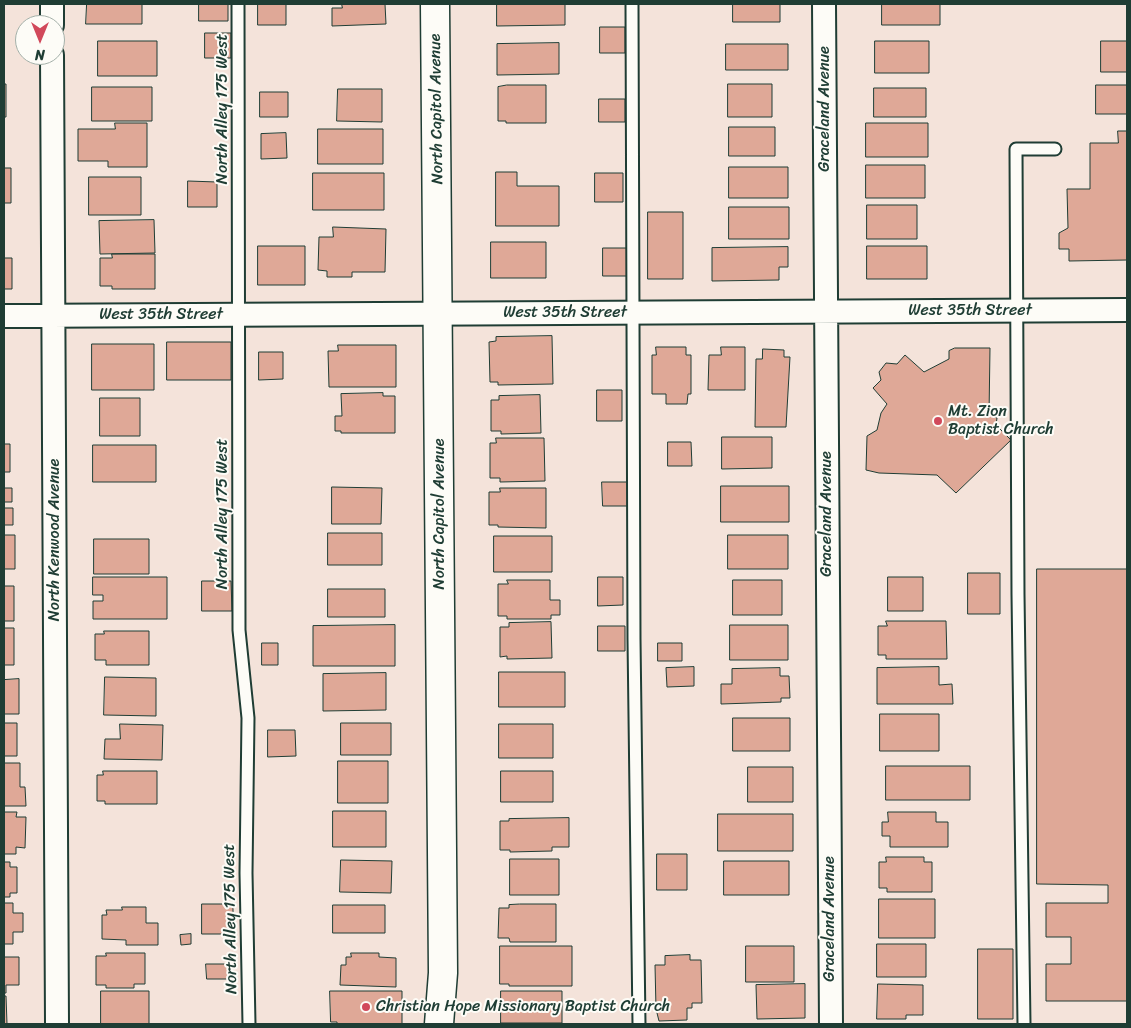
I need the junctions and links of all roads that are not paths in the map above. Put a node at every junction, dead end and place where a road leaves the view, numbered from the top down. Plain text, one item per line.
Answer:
1 (238, 4) edge
2 (435, 4) edge
3 (632, 4) edge
4 (824, 4) edge
5 (52, 65) edge
6 (1055, 149) dead end
7 (1127, 310) edge
8 (1016, 311) junction
9 (826, 312) junction
10 (634, 313) junction
11 (439, 314) junction
12 (239, 315) junction
13 (4, 316) edge
14 (55, 316) junction
15 (57, 1024) edge
16 (249, 1024) edge
17 (439, 1024) edge
18 (639, 1024) edge
19 (830, 1024) edge
20 (1024, 1024) edge

1 - 12 lane, North Alley 175 West
2 - 11 main road, North Capitol Avenue
3 - 10 lane
4 - 9 street, Graceland Avenue
5 - 14 street, North Kenwood Avenue
6 - 8 lane
7 - 8 street, West 35th Street
8 - 9 street, West 35th Street
8 - 20 lane
9 - 10 street, West 35th Street
9 - 19 street, Graceland Avenue
10 - 11 street, West 35th Street
10 - 18 lane
11 - 12 street, West 35th Street
11 - 17 main road, North Capitol Avenue
12 - 14 street, West 35th Street
12 - 16 lane, North Alley 175 West
13 - 14 street, West 35th Street
14 - 15 street, North Kenwood Avenue

